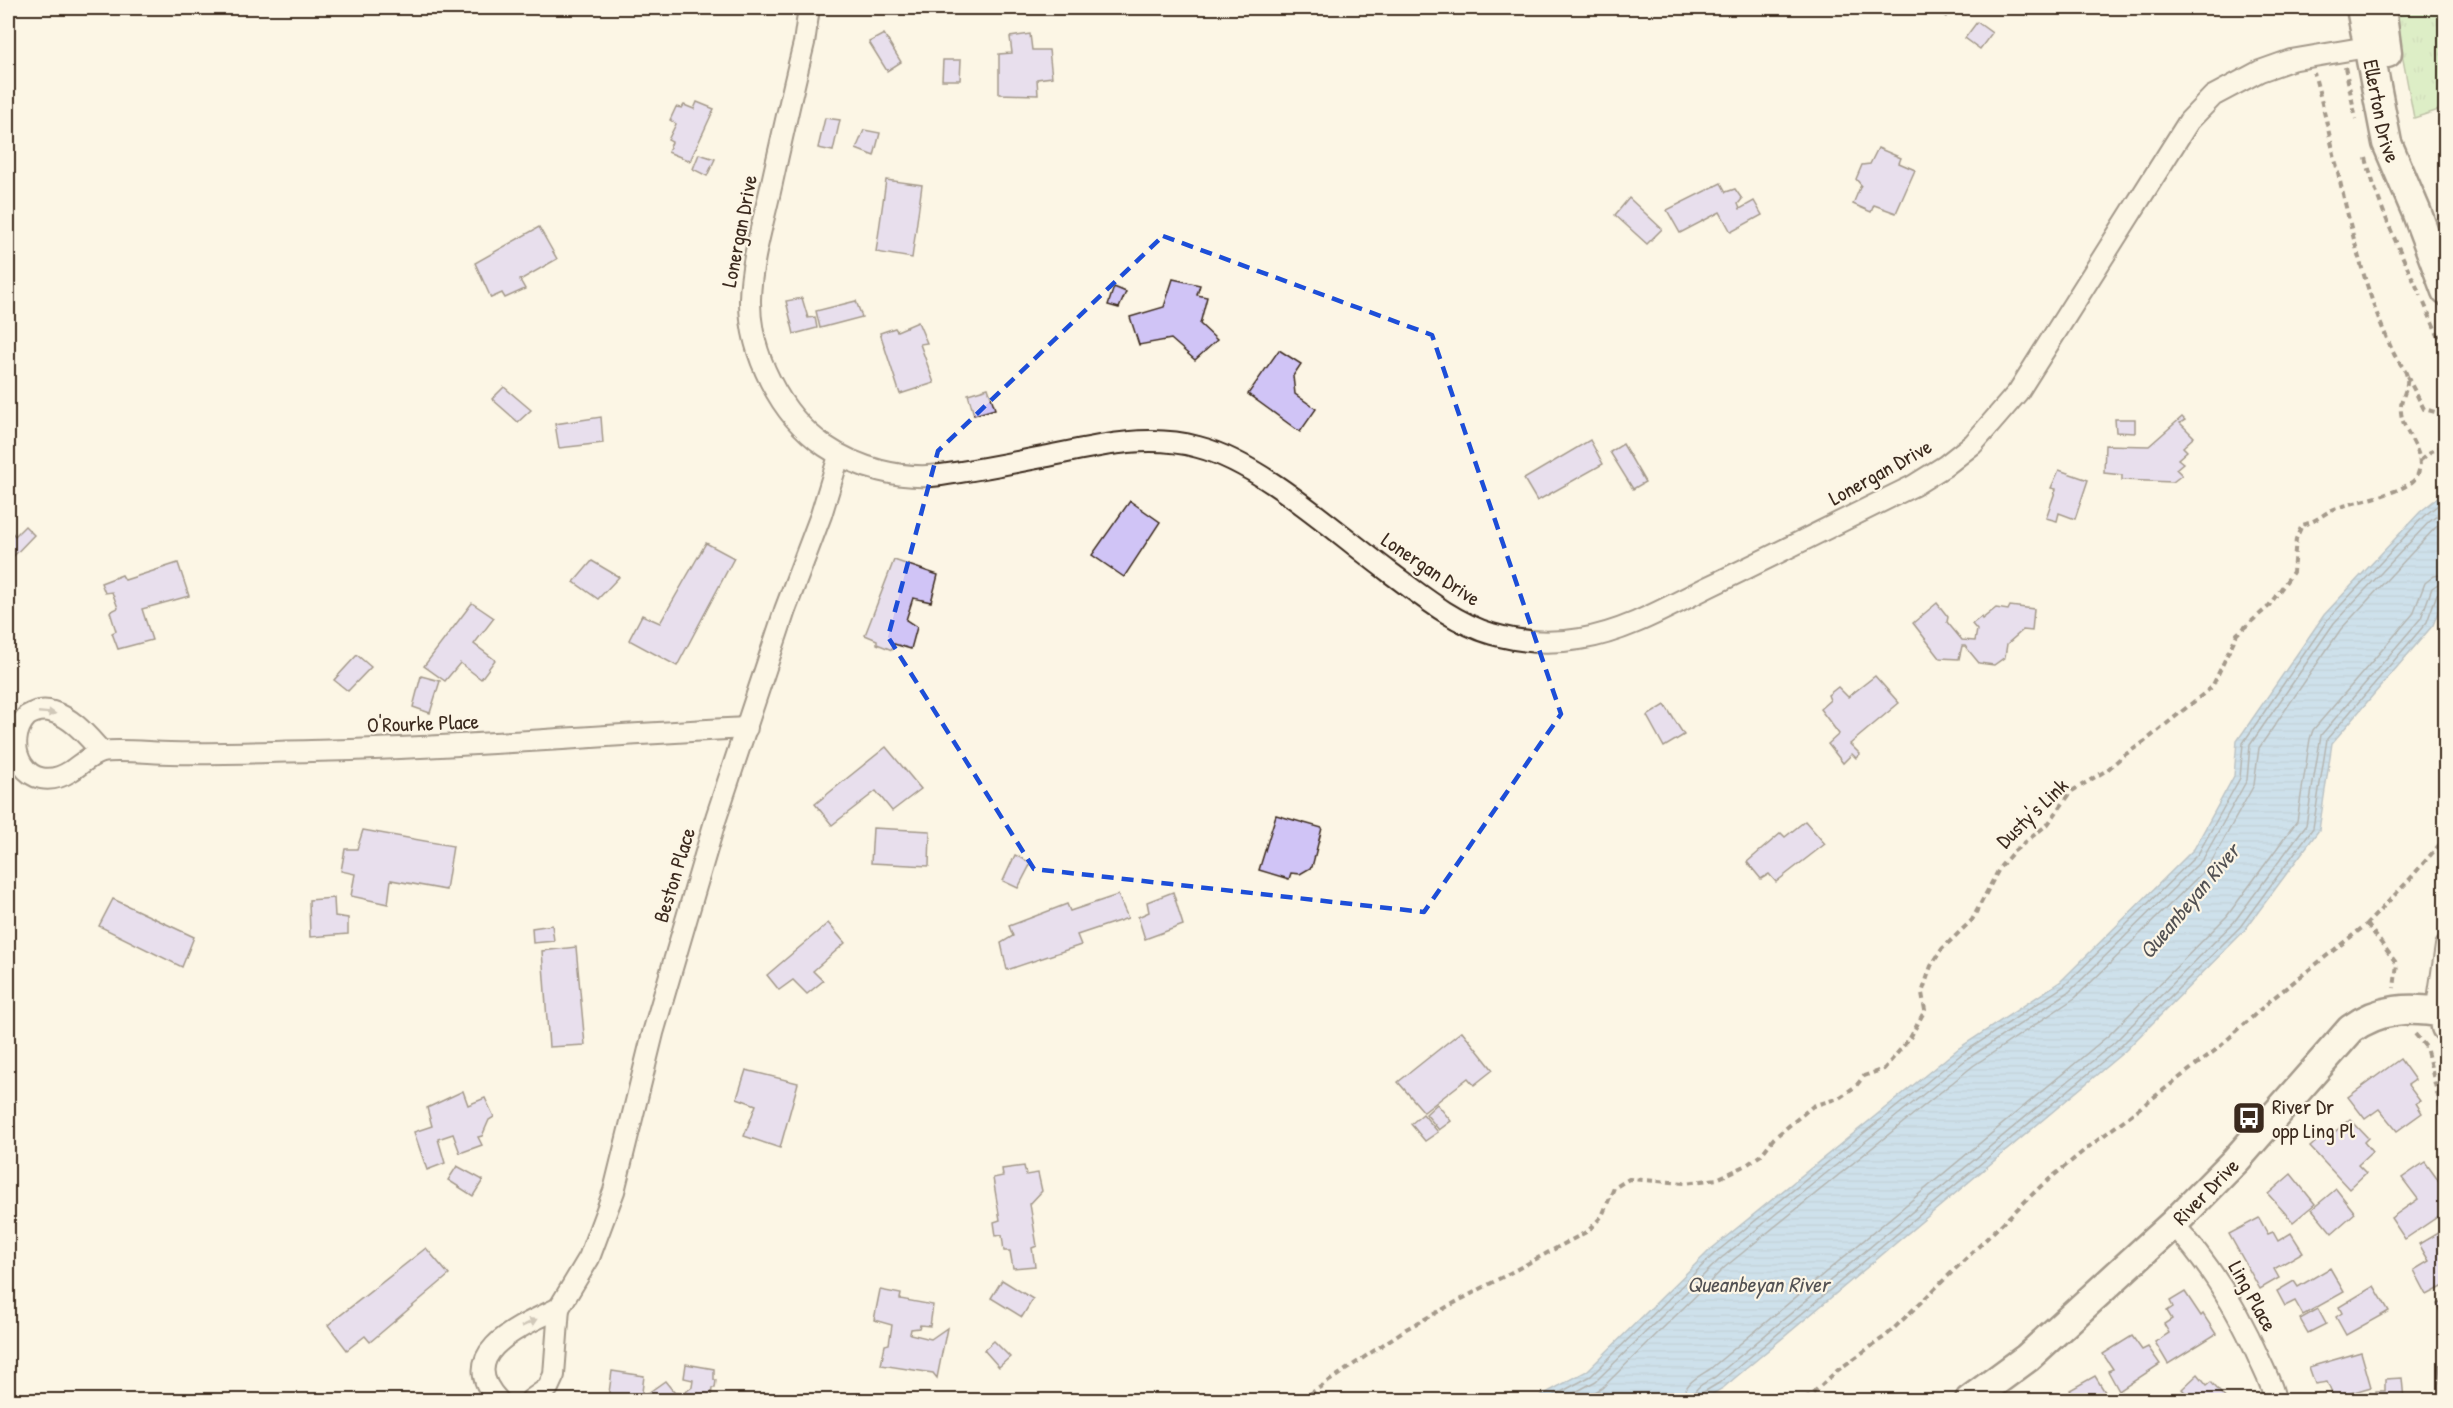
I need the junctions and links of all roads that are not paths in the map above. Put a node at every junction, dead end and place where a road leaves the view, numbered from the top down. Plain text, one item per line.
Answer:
1 (809, 8) edge
2 (2361, 8) edge
3 (2381, 8) edge
4 (2376, 45) junction
5 (2436, 299) edge
6 (839, 456) junction
7 (747, 728) junction
8 (102, 752) dead end
9 (2445, 946) edge
10 (2445, 1017) edge
11 (2173, 1224) junction
12 (559, 1308) junction
13 (498, 1401) edge
14 (531, 1401) edge
15 (1970, 1401) edge
16 (2275, 1401) edge

1 - 6 street, Lonergan Drive
2 - 4 street, Ellerton Drive
3 - 4 street, Ellerton Drive
4 - 5 street, Ellerton Drive
4 - 6 street, Lonergan Drive
6 - 7 street, Beston Place
7 - 8 street, O'Rourke Place
7 - 12 street, Beston Place
9 - 10 street
10 - 11 street, River Drive
11 - 15 street, River Drive
11 - 16 street, Ling Place
13 -> 12 street
12 - 14 street, Beston Place

